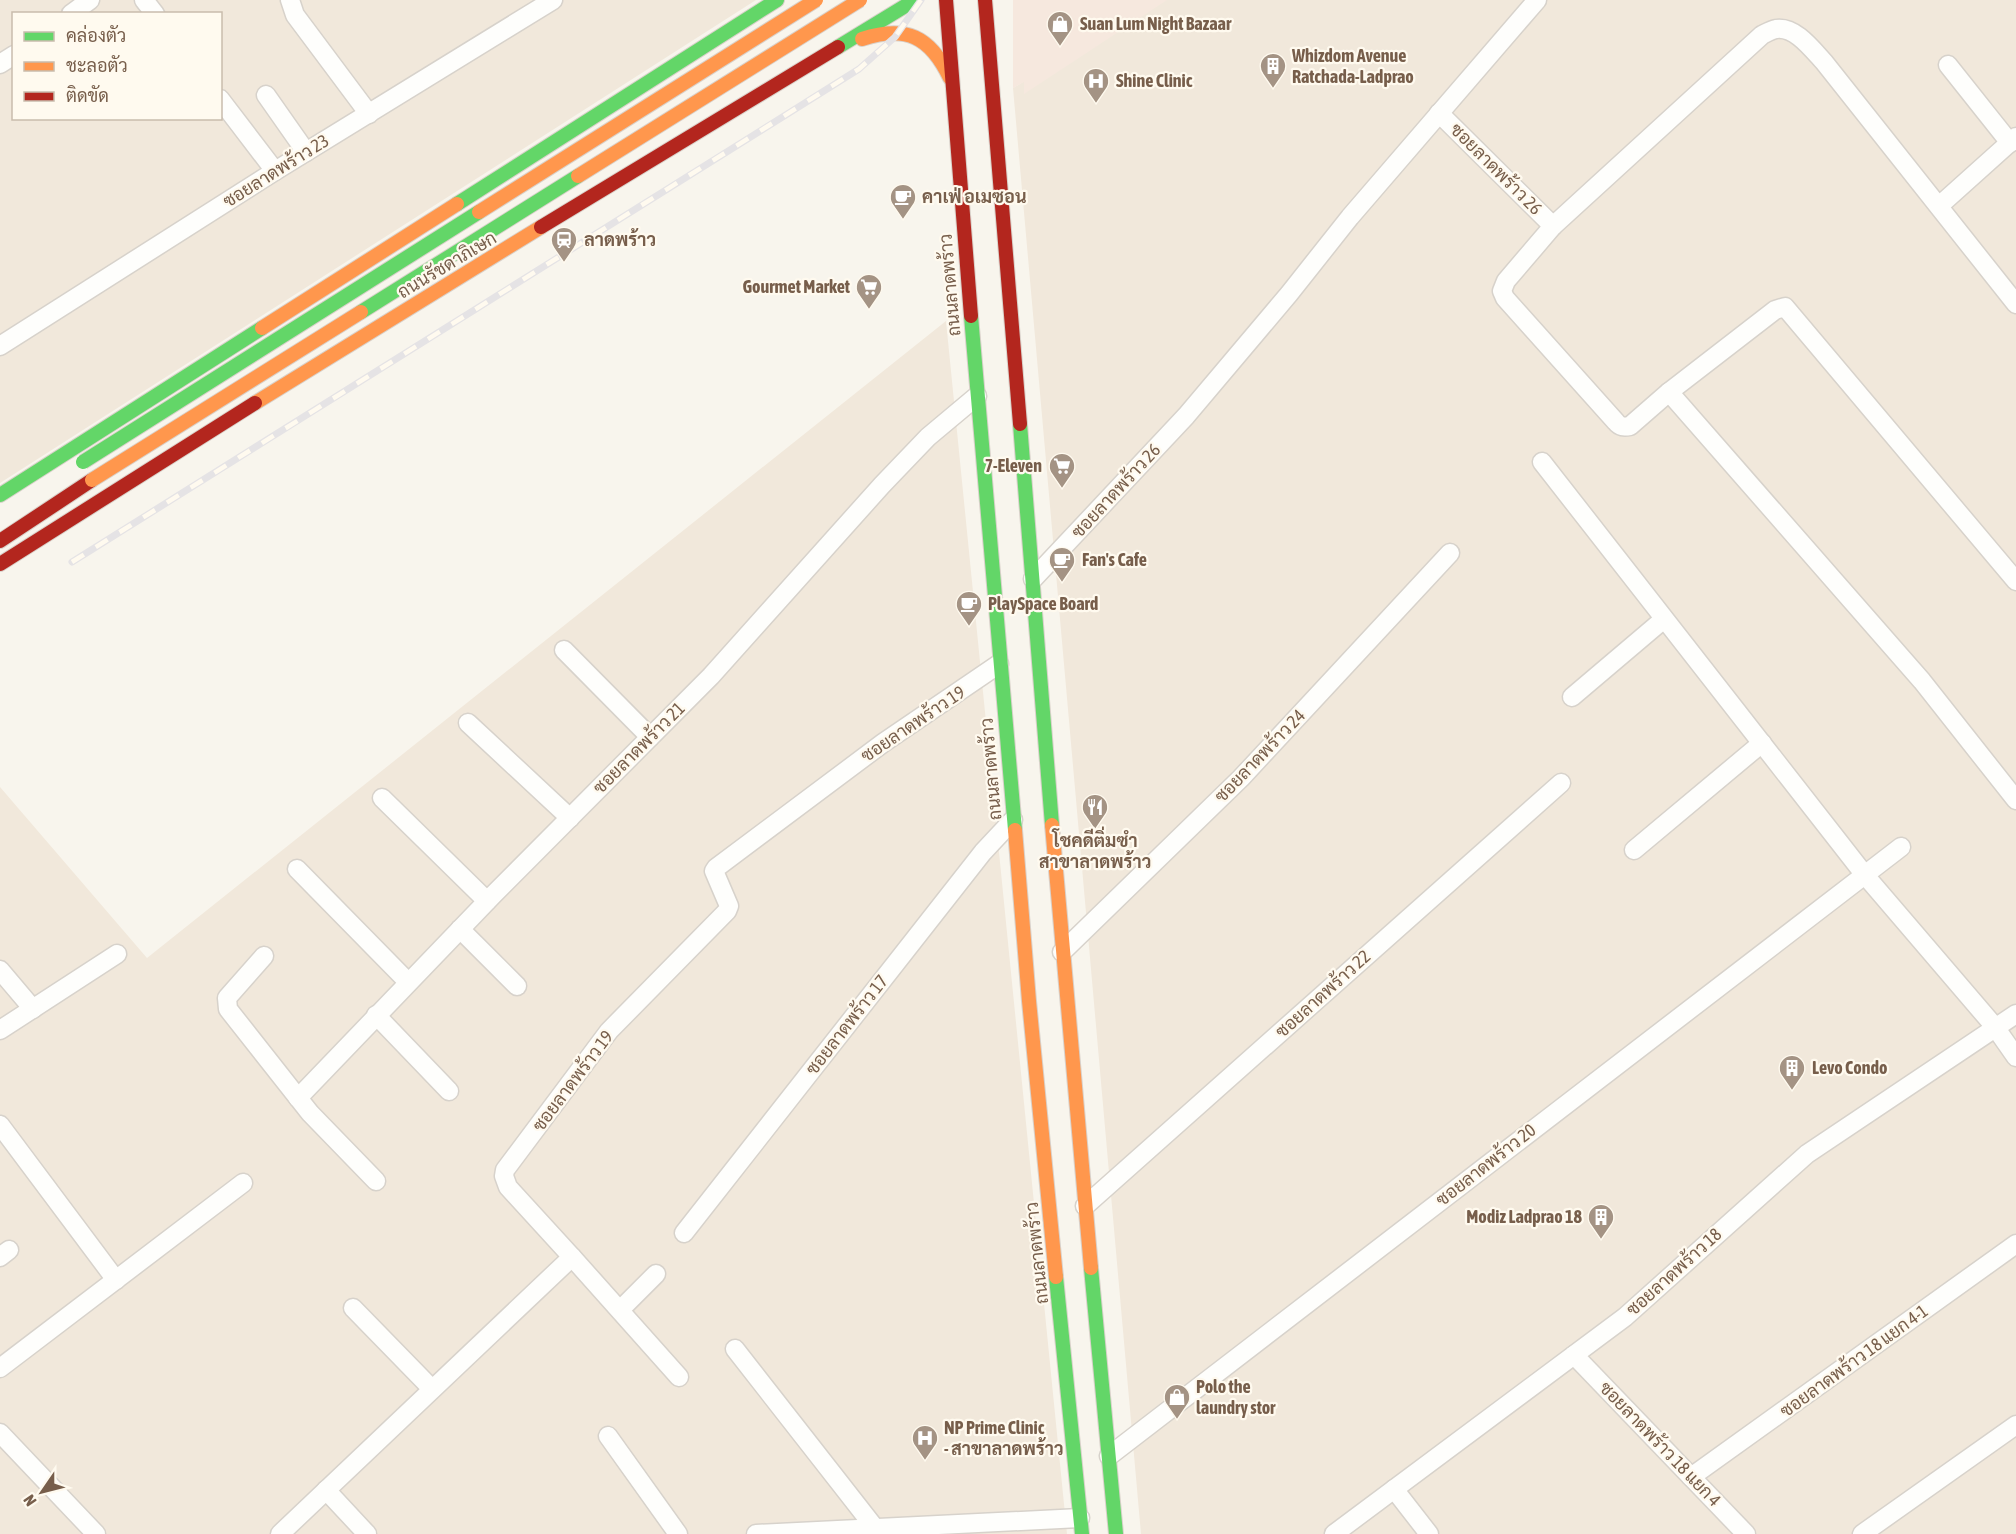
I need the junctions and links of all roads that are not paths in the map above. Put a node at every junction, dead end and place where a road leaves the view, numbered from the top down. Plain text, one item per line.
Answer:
1 (90, 0) edge
2 (144, 0) edge
3 (290, 0) edge
4 (554, 0) edge
5 (777, 0) edge
6 (816, 0) edge
7 (860, 0) edge
8 (915, 0) edge
9 (946, 0) edge
10 (985, 0) edge
11 (1537, 0) edge
12 (74, 12) edge
13 (153, 12) edge
14 (841, 46) junction
15 (1948, 65) dead end
16 (951, 80) junction
17 (266, 95) dead end
18 (222, 102) edge
19 (1439, 113) junction
20 (369, 114) junction
21 (583, 122) junction
22 (2013, 140) edge
23 (306, 152) junction
24 (275, 171) junction
25 (610, 184) junction
26 (1940, 206) junction
27 (442, 213) junction
28 (1553, 226) junction
29 (484, 263) junction
30 (2016, 304) edge
31 (0, 346) edge
32 (1669, 392) junction
33 (977, 396) junction
34 (1542, 462) dead end
35 (78, 465) dead end
36 (0, 495) edge
37 (0, 541) edge
38 (1450, 553) dead end
39 (0, 564) edge
40 (1034, 579) junction
41 (2016, 581) edge
42 (1664, 619) junction
43 (564, 650) dead end
44 (999, 664) junction
45 (1572, 697) dead end
46 (468, 723) dead end
47 (650, 737) junction
48 (1762, 743) junction
49 (1561, 783) dead end
50 (382, 798) dead end
51 (2016, 800) edge
52 (570, 818) junction
53 (1013, 820) junction
54 (1901, 847) dead end
55 (1634, 850) dead end
56 (297, 869) dead end
57 (1864, 874) junction
58 (487, 902) junction
59 (460, 929) junction
60 (1062, 952) junction
61 (117, 954) dead end
62 (264, 956) dead end
63 (0, 970) edge
64 (408, 982) junction
65 (517, 986) dead end
66 (33, 1009) junction
67 (2016, 1014) edge
68 (376, 1015) junction
69 (1995, 1027) junction
70 (0, 1030) edge
71 (2016, 1057) edge
72 (449, 1091) dead end
73 (298, 1098) junction
74 (0, 1125) edge
75 (376, 1180) dead end
76 (243, 1183) dead end
77 (1085, 1206) junction
78 (684, 1233) dead end
79 (2016, 1245) edge
80 (572, 1257) junction
81 (656, 1274) dead end
82 (117, 1280) junction
83 (353, 1308) dead end
84 (620, 1310) junction
85 (735, 1349) dead end
86 (1574, 1355) junction
87 (0, 1368) edge
88 (679, 1377) dead end
89 (432, 1389) junction
90 (2016, 1425) edge
91 (0, 1433) edge
92 (608, 1436) dead end
93 (1091, 1457) junction
94 (1691, 1477) junction
95 (1394, 1489) junction
96 (326, 1490) junction
97 (1094, 1520) edge
98 (872, 1531) edge
99 (96, 1534) edge
100 (280, 1534) edge
101 (367, 1534) edge
102 (678, 1534) edge
103 (756, 1534) edge
104 (1116, 1534) edge
105 (1334, 1534) edge
106 (1429, 1534) edge
107 (1746, 1534) edge
108 (1862, 1534) edge

1 - 12 street
2 - 13 street
3 - 20 street
4 - 20 street, ซอยลาดพร้าว 23
5 - 21 main road
6 - 35 main road, ถนนรัชดาภิเษก, bridge
7 - 37 main road, ถนนรัชดาภิเษก, bridge
8 - 14 main road, ถนนรัชดาภิเษก
9 - 16 main road, ถนนลาดพร้าว
10 - 40 main road, ถนนลาดพร้าว
11 - 19 street
14 - 16 main road
14 - 25 main road, ถนนรัชดาภิเษก
15 - 22 street
16 - 33 main road, ถนนลาดพร้าว
17 - 23 street
18 - 24 street
19 - 28 street, ซอยลาดพร้าว 26
19 - 40 street, ซอยลาดพร้าว 26
20 - 23 street, ซอยลาดพร้าว 23
21 - 25 main road
21 - 27 main road
22 - 26 street
23 - 24 street, ซอยลาดพร้าว 23
24 - 31 street, ซอยลาดพร้าว 23
25 - 29 main road, ถนนรัชดาภิเษก
26 - 28 street, ซอยลาดพร้าว 26
26 - 30 street, ซอยลาดพร้าว 26
27 - 29 main road
27 - 36 main road
28 - 32 street
29 - 39 main road, ถนนรัชดาภิเษก
32 - 41 street
32 - 51 street
33 - 44 main road, ถนนลาดพร้าว
33 - 47 street, ซอยลาดพร้าว 21
34 - 42 street
38 - 60 street, ซอยลาดพร้าว 24
40 - 60 main road, ถนนลาดพร้าว
42 - 45 street
42 - 48 street
43 - 47 street
44 - 53 main road, ถนนลาดพร้าว
44 - 80 street, ซอยลาดพร้าว 19
46 - 52 street
47 - 52 street, ซอยลาดพร้าว 21
48 - 55 street
48 - 57 street
49 - 77 street, ซอยลาดพร้าว 22
50 - 58 street
52 - 58 street, ซอยลาดพร้าว 21
53 - 78 street, ซอยลาดพร้าว 17
53 - 93 main road, ถนนลาดพร้าว
54 - 57 street, ซอยลาดพร้าว 20
56 - 64 street
57 - 69 street
57 - 93 street, ซอยลาดพร้าว 20
58 - 59 street, ซอยลาดพร้าว 21
59 - 64 street, ซอยลาดพร้าว 21
59 - 65 street
60 - 77 main road, ถนนลาดพร้าว
61 - 66 street
62 - 73 street
63 - 66 street
64 - 68 street, ซอยลาดพร้าว 21
66 - 70 street
67 - 69 street, ซอยลาดพร้าว 18
68 - 72 street
68 - 73 street, ซอยลาดพร้าว 21
69 - 71 street
69 - 86 street, ซอยลาดพร้าว 18
73 - 75 street
74 - 82 street
76 - 82 street
77 - 93 main road, ถนนลาดพร้าว
79 - 94 street, ซอยลาดพร้าว 18 แยก 4-1
80 - 84 street
80 - 89 street
81 - 84 street
82 - 87 street
83 - 89 street
84 - 88 street
85 - 98 street
86 - 94 street, ซอยลาดพร้าว 18 แยก 4
86 - 95 street, ซอยลาดพร้าว 18
89 - 96 street
90 - 108 street
91 - 99 street
92 - 102 street
93 - 97 main road, ถนนลาดพร้าว
93 - 97 main road, ถนนลาดพร้าว
94 - 107 street, ซอยลาดพร้าว 18 แยก 4
95 - 105 street, ซอยลาดพร้าว 18
95 - 106 street
96 - 100 street
96 - 101 street
97 - 98 street
97 - 104 main road, ถนนลาดพร้าว
98 - 103 street

